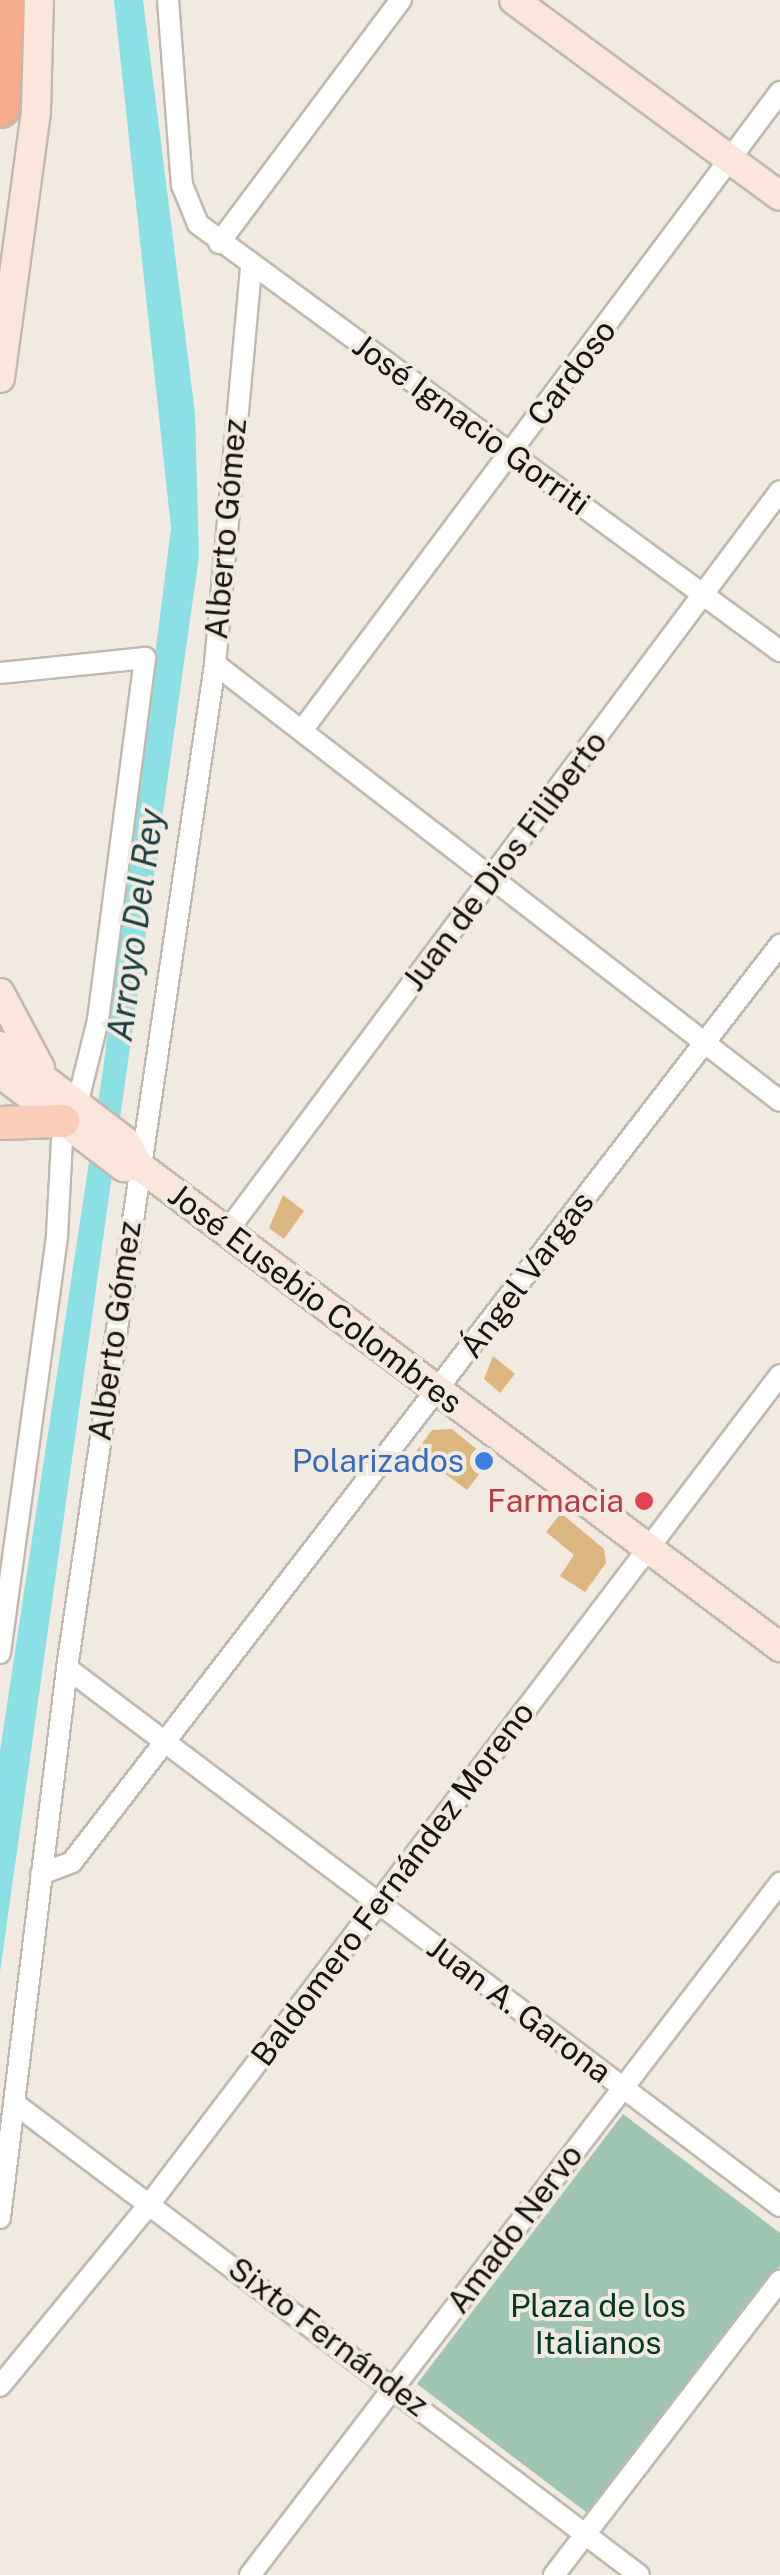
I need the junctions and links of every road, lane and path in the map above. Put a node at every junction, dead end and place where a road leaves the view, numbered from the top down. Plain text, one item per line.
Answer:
1 (6, 0) edge
2 (39, 0) edge
3 (168, 0) edge
4 (401, 0) edge
5 (514, 0) edge
6 (780, 92) edge
7 (0, 108) edge
8 (730, 160) junction
9 (780, 196) edge
10 (219, 243) junction
11 (251, 266) junction
12 (0, 378) edge
13 (512, 454) junction
14 (780, 491) edge
15 (706, 593) junction
16 (780, 650) edge
17 (214, 664) junction
18 (0, 673) edge
19 (303, 728) junction
20 (494, 875) junction
21 (780, 945) edge
22 (0, 993) edge
23 (703, 1043) junction
24 (0, 1046) edge
25 (0, 1073) edge
26 (48, 1082) junction
27 (780, 1101) edge
28 (78, 1119) junction
29 (0, 1122) edge
30 (129, 1158) junction
31 (228, 1230) junction
32 (780, 1375) edge
33 (438, 1394) junction
34 (648, 1547) junction
35 (780, 1647) edge
36 (0, 1653) edge
37 (67, 1668) junction
38 (164, 1744) junction
39 (41, 1874) junction
40 (780, 1884) edge
41 (379, 1906) junction
42 (622, 2088) junction
43 (14, 2103) junction
44 (151, 2202) junction
45 (780, 2206) edge
46 (0, 2218) edge
47 (780, 2282) edge
48 (0, 2386) edge
49 (394, 2386) junction
50 (586, 2533) junction
51 (250, 2575) edge
52 (554, 2575) edge
53 (640, 2575) edge

1 - 7 highway
2 - 12 street
3 - 10 street, José Ignacio Gorriti
4 - 10 street
5 - 8 street
6 - 8 street, Cardoso
8 - 9 street
8 - 13 street, Cardoso
10 - 11 street, José Ignacio Gorriti
11 - 13 street, José Ignacio Gorriti
11 - 17 street, Alberto Gómez
13 - 15 street, José Ignacio Gorriti
13 - 19 street, Cardoso
14 - 15 street, Juan de Dios Filiberto
15 - 16 street, José Ignacio Gorriti
15 - 20 street, Juan de Dios Filiberto
17 - 19 street
17 - 30 street, Alberto Gómez
18 - 28 street
19 - 20 street
20 - 23 street
20 - 31 street, Juan de Dios Filiberto
21 - 23 street, Ángel Vargas
22 - 26 street
23 - 27 street
23 - 33 street, Ángel Vargas
24 - 26 street, José Eusebio Colombres
25 - 28 street, José Eusebio Colombres
26 - 28 street, José Eusebio Colombres
28 - 29 main road
28 - 30 street, José Eusebio Colombres
28 - 36 street
30 - 31 street, José Eusebio Colombres
30 - 37 street, Alberto Gómez
31 - 33 street, José Eusebio Colombres
32 - 34 street, Baldomero Fernández Moreno
33 - 34 street, José Eusebio Colombres
33 - 38 street, Ángel Vargas
34 - 35 street, José Eusebio Colombres
34 - 41 street, Baldomero Fernández Moreno
37 - 38 street, Juan A. Garona
37 - 39 street, Alberto Gómez
38 - 39 street, Ángel Vargas
38 - 41 street, Juan A. Garona
39 - 43 street, Alberto Gómez
40 - 42 street, Amado Nervo
41 - 42 street, Juan A. Garona
41 - 44 street, Baldomero Fernández Moreno
42 - 45 street, Juan A. Garona
42 - 49 street, Amado Nervo
43 - 44 street, Sixto Fernández
43 - 46 street, Alberto Gómez
44 - 48 street, Baldomero Fernández Moreno
44 - 49 street, Sixto Fernández
47 - 50 street
49 - 50 street, Sixto Fernández
49 - 51 street, Amado Nervo
50 - 52 street
50 - 53 street, Sixto Fernández

